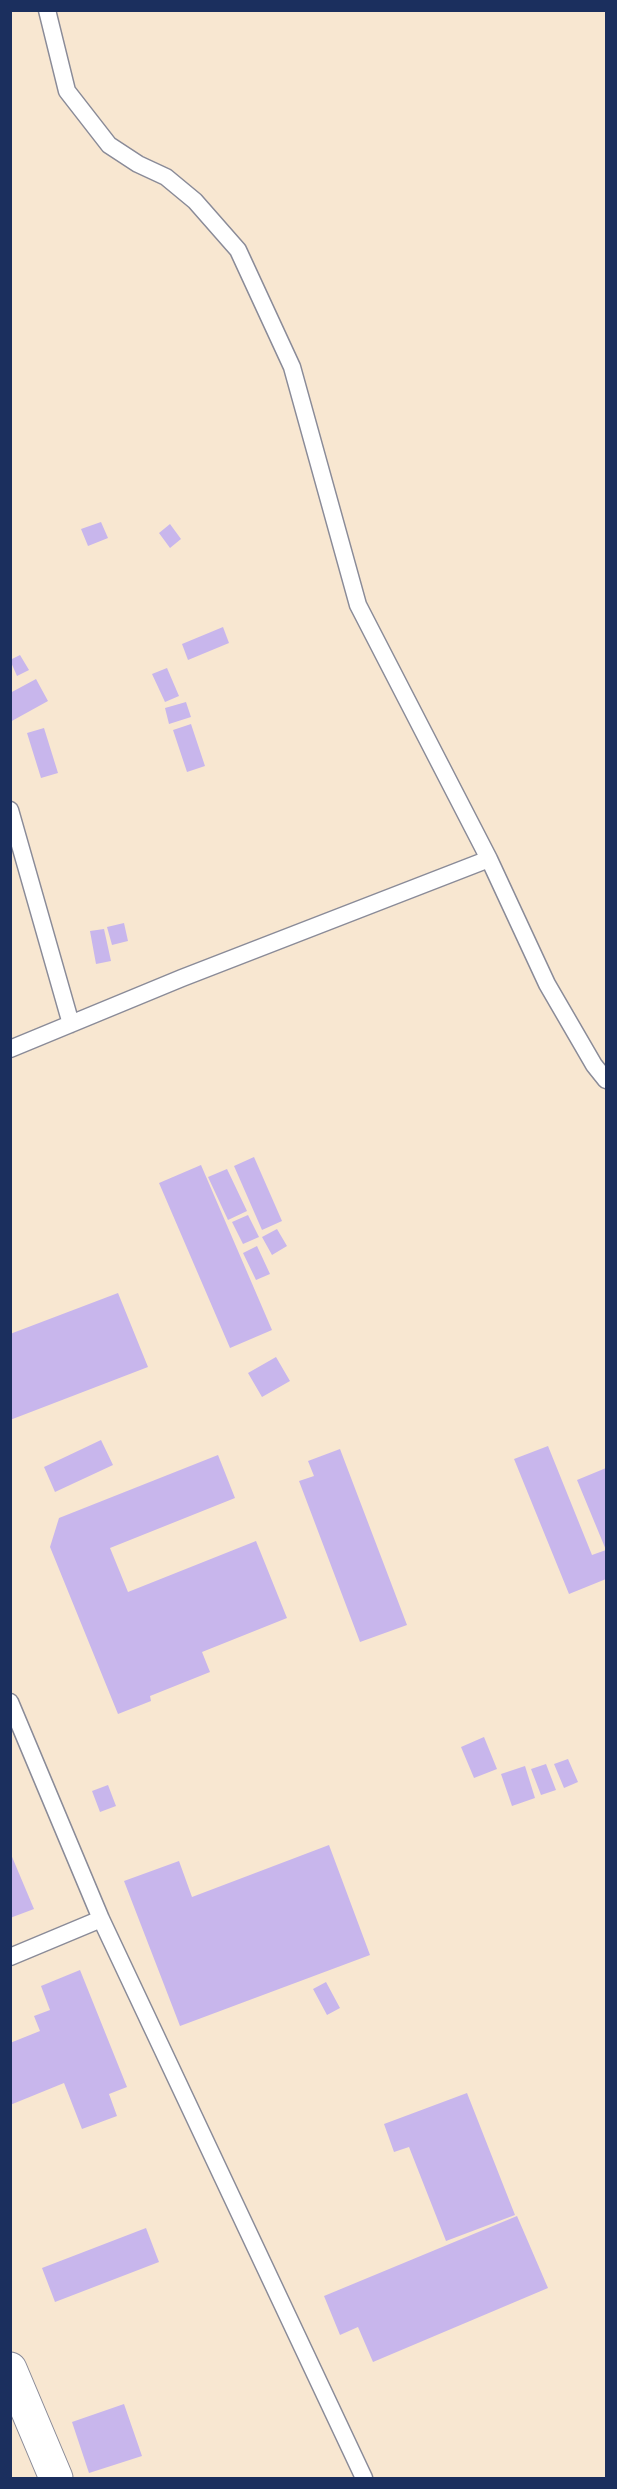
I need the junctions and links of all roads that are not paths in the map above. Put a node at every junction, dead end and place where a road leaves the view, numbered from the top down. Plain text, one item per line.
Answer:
1 (47, 10) edge
2 (10, 810) edge
3 (489, 859) junction
4 (71, 1024) junction
5 (10, 1049) edge
6 (606, 1080) edge
7 (10, 1702) edge
8 (101, 1919) junction
9 (10, 1957) edge
10 (10, 2369) edge
11 (57, 2478) edge
12 (364, 2478) edge

1 - 3 lane
2 - 4 lane
3 - 4 lane
3 - 6 lane
4 - 5 lane
7 - 8 lane
8 - 9 lane
8 - 12 lane
10 - 11 street

